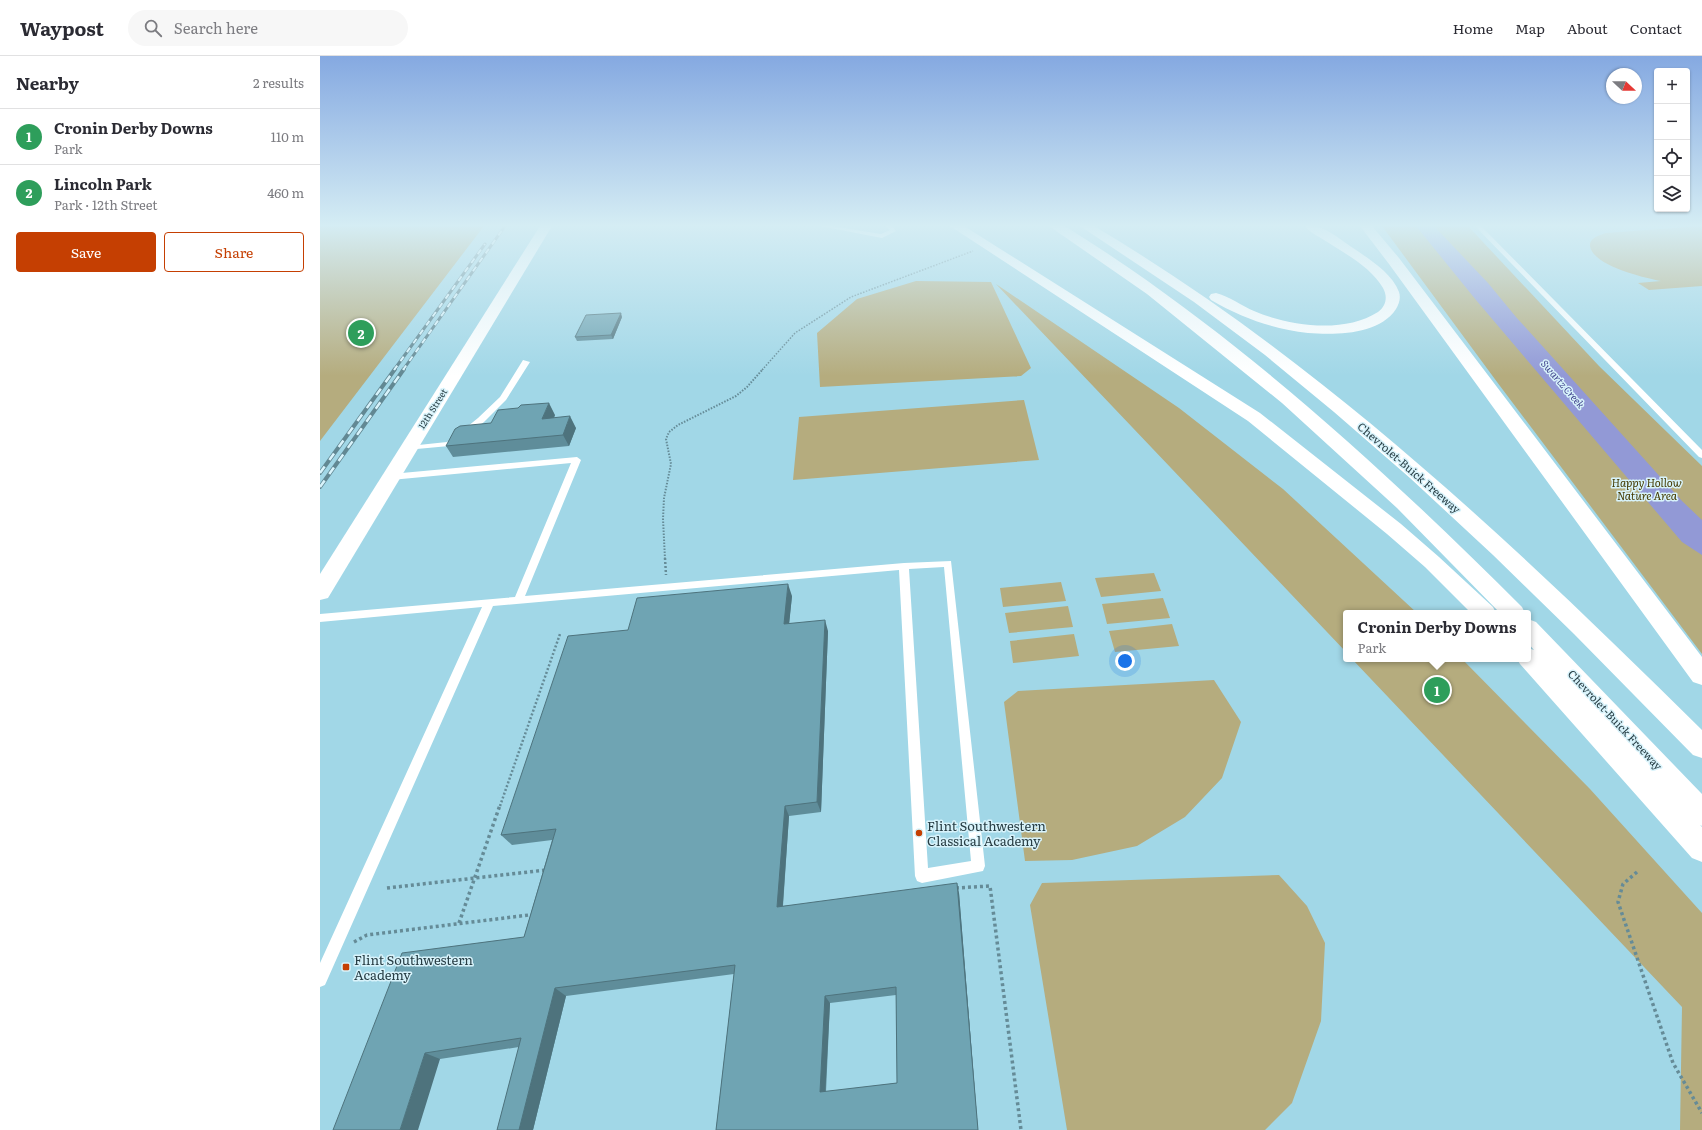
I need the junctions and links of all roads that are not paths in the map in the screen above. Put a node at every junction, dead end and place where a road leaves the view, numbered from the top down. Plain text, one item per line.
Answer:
1 (515, 276) edge
2 (1034, 276) edge
3 (1131, 276) edge
4 (1166, 276) edge
5 (1184, 276) edge
6 (1379, 276) edge
7 (1405, 276) edge
8 (1527, 276) edge
9 (526, 362) dead end
10 (409, 448) junction
11 (1702, 455) edge
12 (391, 477) junction
13 (904, 566) junction
14 (320, 592) edge
15 (518, 601) junction
16 (490, 604) junction
17 (1482, 610) edge
18 (1511, 610) edge
19 (320, 618) edge
20 (1531, 631) edge
21 (1531, 660) edge
22 (1702, 675) edge
23 (1702, 747) edge
24 (1702, 813) edge
25 (1702, 848) edge
26 (320, 980) edge

1 - 10 main road, 12th Street
2 - 17 main road
3 - 18 main road
4 - 23 main road, Chevrolet-Buick Freeway
5 - 6 main road
7 - 22 main road
8 - 11 lane
9 - 10 lane
10 - 12 main road, 12th Street
12 - 14 main road, 12th Street
12 - 15 lane
13 - 13 lane
13 - 15 lane
15 - 16 lane
16 - 19 lane
16 - 26 lane
20 - 24 main road, Chevrolet-Buick Freeway
21 - 25 main road

